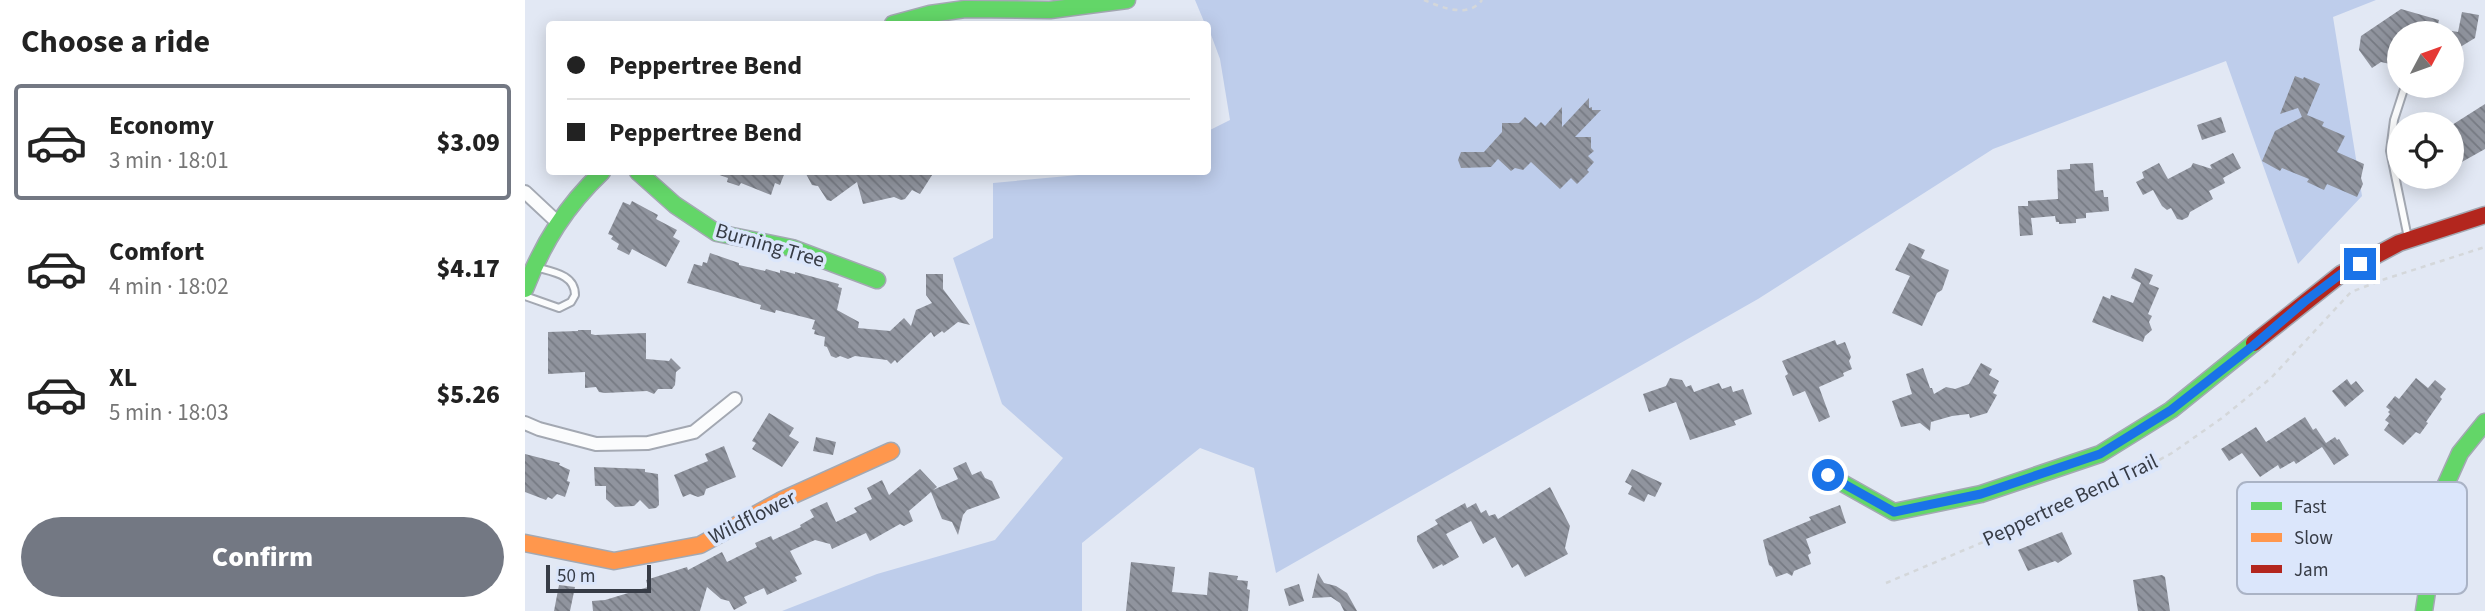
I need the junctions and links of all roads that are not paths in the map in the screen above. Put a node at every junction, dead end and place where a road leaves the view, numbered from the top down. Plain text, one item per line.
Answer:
1 (1127, 0) edge
2 (952, 18) edge
3 (921, 20) edge
4 (2401, 98) edge
5 (599, 175) edge
6 (641, 175) edge
7 (525, 192) edge
8 (2485, 215) edge
9 (556, 221) junction
10 (2408, 240) junction
11 (533, 267) junction
12 (877, 280) dead end
13 (525, 289) edge
14 (525, 296) edge
15 (735, 398) dead end
16 (2485, 422) edge
17 (525, 423) edge
18 (891, 451) dead end
19 (1828, 475) dead end
20 (2447, 482) edge
21 (525, 543) edge

1 - 2 street
2 - 3 street
4 - 10 lane
5 - 9 street
6 - 12 street, Burning Tree
7 - 9 street
8 - 10 street
9 - 11 street
10 - 19 street
11 - 13 street
11 - 14 lane
15 - 17 street
16 - 20 street
18 - 21 street, Wildflower

